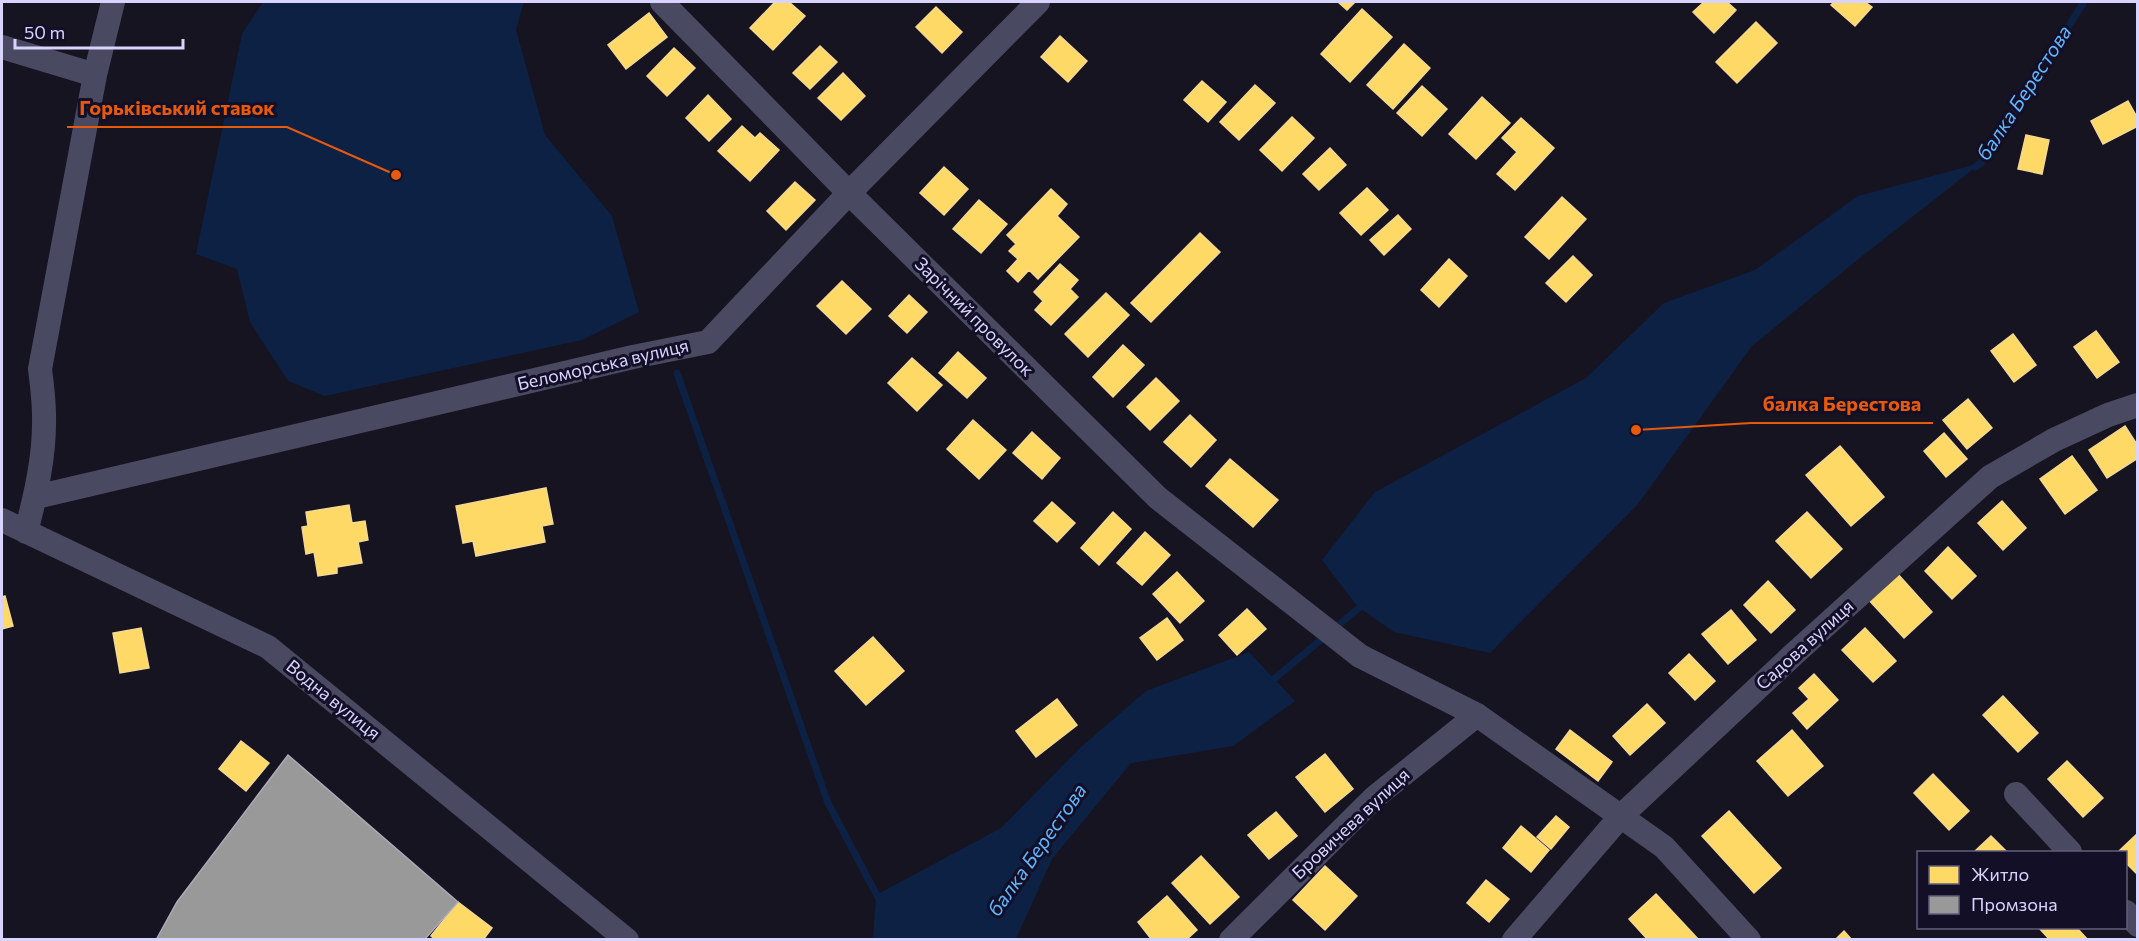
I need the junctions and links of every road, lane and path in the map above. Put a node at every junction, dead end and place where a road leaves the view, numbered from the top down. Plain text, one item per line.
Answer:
1 (113, 2) edge
2 (662, 2) edge
3 (1038, 2) edge
4 (2, 47) edge
5 (95, 75) junction
6 (849, 193) junction
7 (2138, 405) edge
8 (36, 497) junction
9 (2, 520) edge
10 (26, 532) junction
11 (1477, 715) junction
12 (2016, 794) dead end
13 (1621, 816) junction
14 (2069, 851) edge
15 (2127, 913) edge
16 (2138, 925) edge
17 (627, 939) edge
18 (1231, 939) edge
19 (1514, 939) edge
20 (1749, 939) edge

1 - 5 street
2 - 6 street, Зарічний провулок
3 - 6 street, Беломорська вулиця
4 - 5 street
5 - 8 street
6 - 8 street, Беломорська вулиця
6 - 11 street, Зарічний провулок
7 - 13 street, Садова вулиця
8 - 10 street
9 - 10 street, Водна вулиця
10 - 17 street, Водна вулиця
11 - 13 street, Зарічний провулок
11 - 18 street, Бровичева вулиця
12 - 14 street
13 - 19 street, Садова вулиця
13 - 20 street, Зарічний провулок
15 - 16 street

